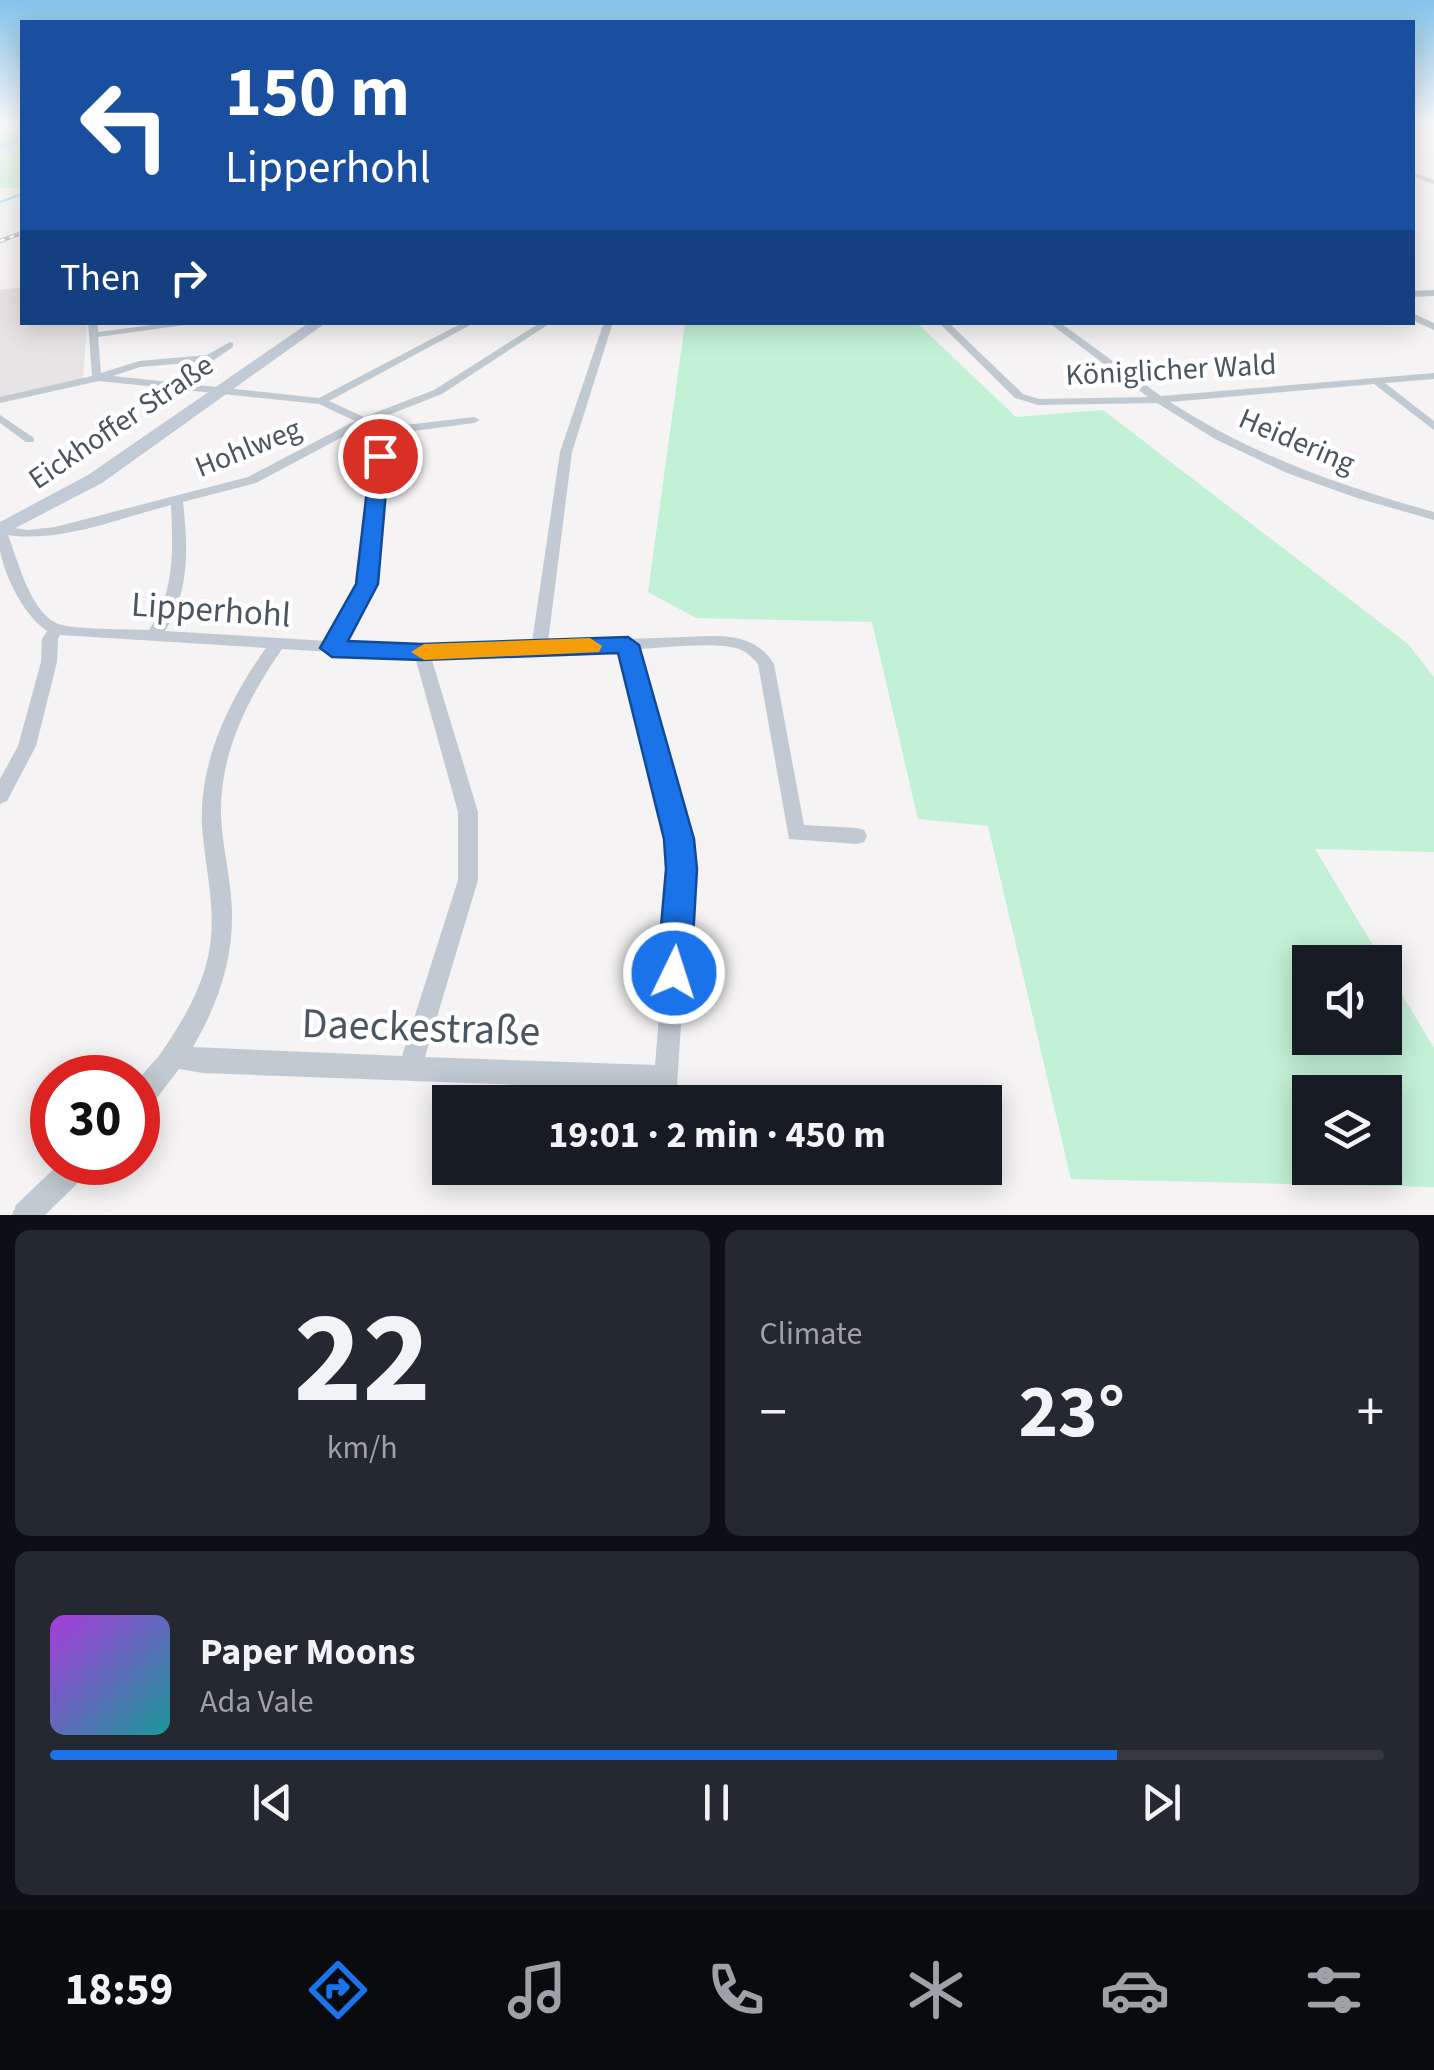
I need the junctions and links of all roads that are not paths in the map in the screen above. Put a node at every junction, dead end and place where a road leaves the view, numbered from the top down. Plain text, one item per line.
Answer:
1 (159, 325) edge
2 (316, 325) edge
3 (466, 325) edge
4 (543, 325) edge
5 (608, 325) edge
6 (945, 325) edge
7 (1056, 325) edge
8 (93, 329) edge
9 (230, 345) dead end
10 (1434, 376) edge
11 (101, 378) junction
12 (1376, 381) junction
13 (220, 390) junction
14 (1157, 399) junction
15 (0, 400) edge
16 (321, 401) junction
17 (0, 418) edge
18 (474, 420) dead end
19 (366, 427) junction
20 (1434, 427) edge
21 (30, 440) dead end
22 (176, 502) junction
23 (1434, 516) edge
24 (0, 531) edge
25 (56, 630) junction
26 (155, 634) junction
27 (628, 645) junction
28 (276, 646) junction
29 (332, 648) junction
30 (539, 648) junction
31 (422, 652) junction
32 (0, 796) edge
33 (857, 836) dead end
34 (172, 1056) junction
35 (410, 1068) junction
36 (160, 1072) edge
37 (608, 1085) edge
38 (666, 1085) edge
39 (57, 1185) edge
40 (26, 1215) edge

1 - 8 street
2 - 13 main road, Eickhoffer Straße
3 - 16 street
4 - 19 street, Hohlweg
5 - 30 street
6 - 14 street, Königlicher Wald
7 - 14 street, Heidering
8 - 11 street
9 - 11 street
10 - 12 street, Königlicher Wald
11 - 13 street
11 - 15 street
12 - 14 street, Königlicher Wald
12 - 20 street
13 - 16 street
13 - 24 main road, Eickhoffer Straße
14 - 23 street, Heidering
16 - 19 street
17 - 21 street
18 - 19 street
19 - 22 street, Hohlweg
19 - 29 street
22 - 24 street, Hohlweg
22 - 26 street
24 - 25 street
25 - 26 street, Lipperhohl
25 - 32 street
26 - 28 street, Lipperhohl
27 - 30 street, Lipperhohl
27 - 33 street, Lipperhohl
27 - 38 street
28 - 29 street, Lipperhohl
28 - 34 street
29 - 31 street, Lipperhohl
30 - 31 street, Lipperhohl
31 - 35 street
34 - 35 street, Daeckestraße
34 - 36 street
35 - 37 street, Daeckestraße
39 - 40 street

